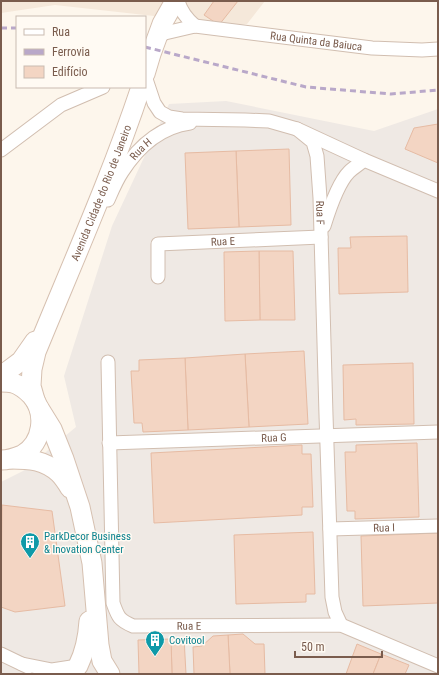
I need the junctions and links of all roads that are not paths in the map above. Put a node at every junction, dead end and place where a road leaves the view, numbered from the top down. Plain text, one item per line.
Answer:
1 (178, 1) edge
2 (170, 6) edge
3 (195, 26) junction
4 (157, 37) junction
5 (438, 49) edge
6 (146, 72) edge
7 (146, 78) edge
8 (101, 88) edge
9 (141, 88) edge
10 (208, 120) junction
11 (297, 129) junction
12 (1, 150) edge
13 (364, 160) junction
14 (438, 191) edge
15 (321, 237) junction
16 (158, 277) dead end
17 (58, 297) junction
18 (108, 362) dead end
19 (1, 376) edge
20 (1, 382) edge
21 (37, 404) junction
22 (438, 432) edge
23 (326, 436) junction
24 (109, 443) junction
25 (6, 460) edge
26 (80, 507) junction
27 (438, 526) edge
28 (330, 529) junction
29 (92, 563) junction
30 (341, 625) junction
31 (1, 654) edge
32 (22, 664) junction
33 (438, 666) edge
34 (106, 667) edge
35 (76, 670) edge
36 (41, 674) edge

1 - 3 street
2 - 4 main road
3 - 4 street, Rua Quinta da Baiuca
3 - 5 street, Rua Quinta da Baiuca
4 - 6 main road
7 - 10 street, Rua H
8 - 12 street
9 - 17 main road, Avenida Cidade do Rio de Janeiro
10 - 11 street, Rua H
10 - 17 street, Rua H
11 - 13 street, Rua H
11 - 15 street, Rua F
13 - 14 street, Rua H
13 - 15 street, Rua F
15 - 16 street, Rua E
15 - 23 street
17 - 19 main road, Avenida Cidade do Rio de Janeiro
17 - 21 main road, Avenida Cidade do Rio de Janeiro
18 - 24 street, Rua E
20 - 21 main road
21 - 25 main road
21 - 26 main road
22 - 23 street, Rua G
23 - 24 street, Rua G
23 - 28 street
24 - 30 street, Rua E
25 - 26 main road
26 - 29 main road
27 - 28 street, Rua I
28 - 30 street
29 - 34 main road
29 - 35 main road
30 - 33 street, Rua E
31 - 32 street
32 - 35 street
32 - 36 street
34 - 35 main road

